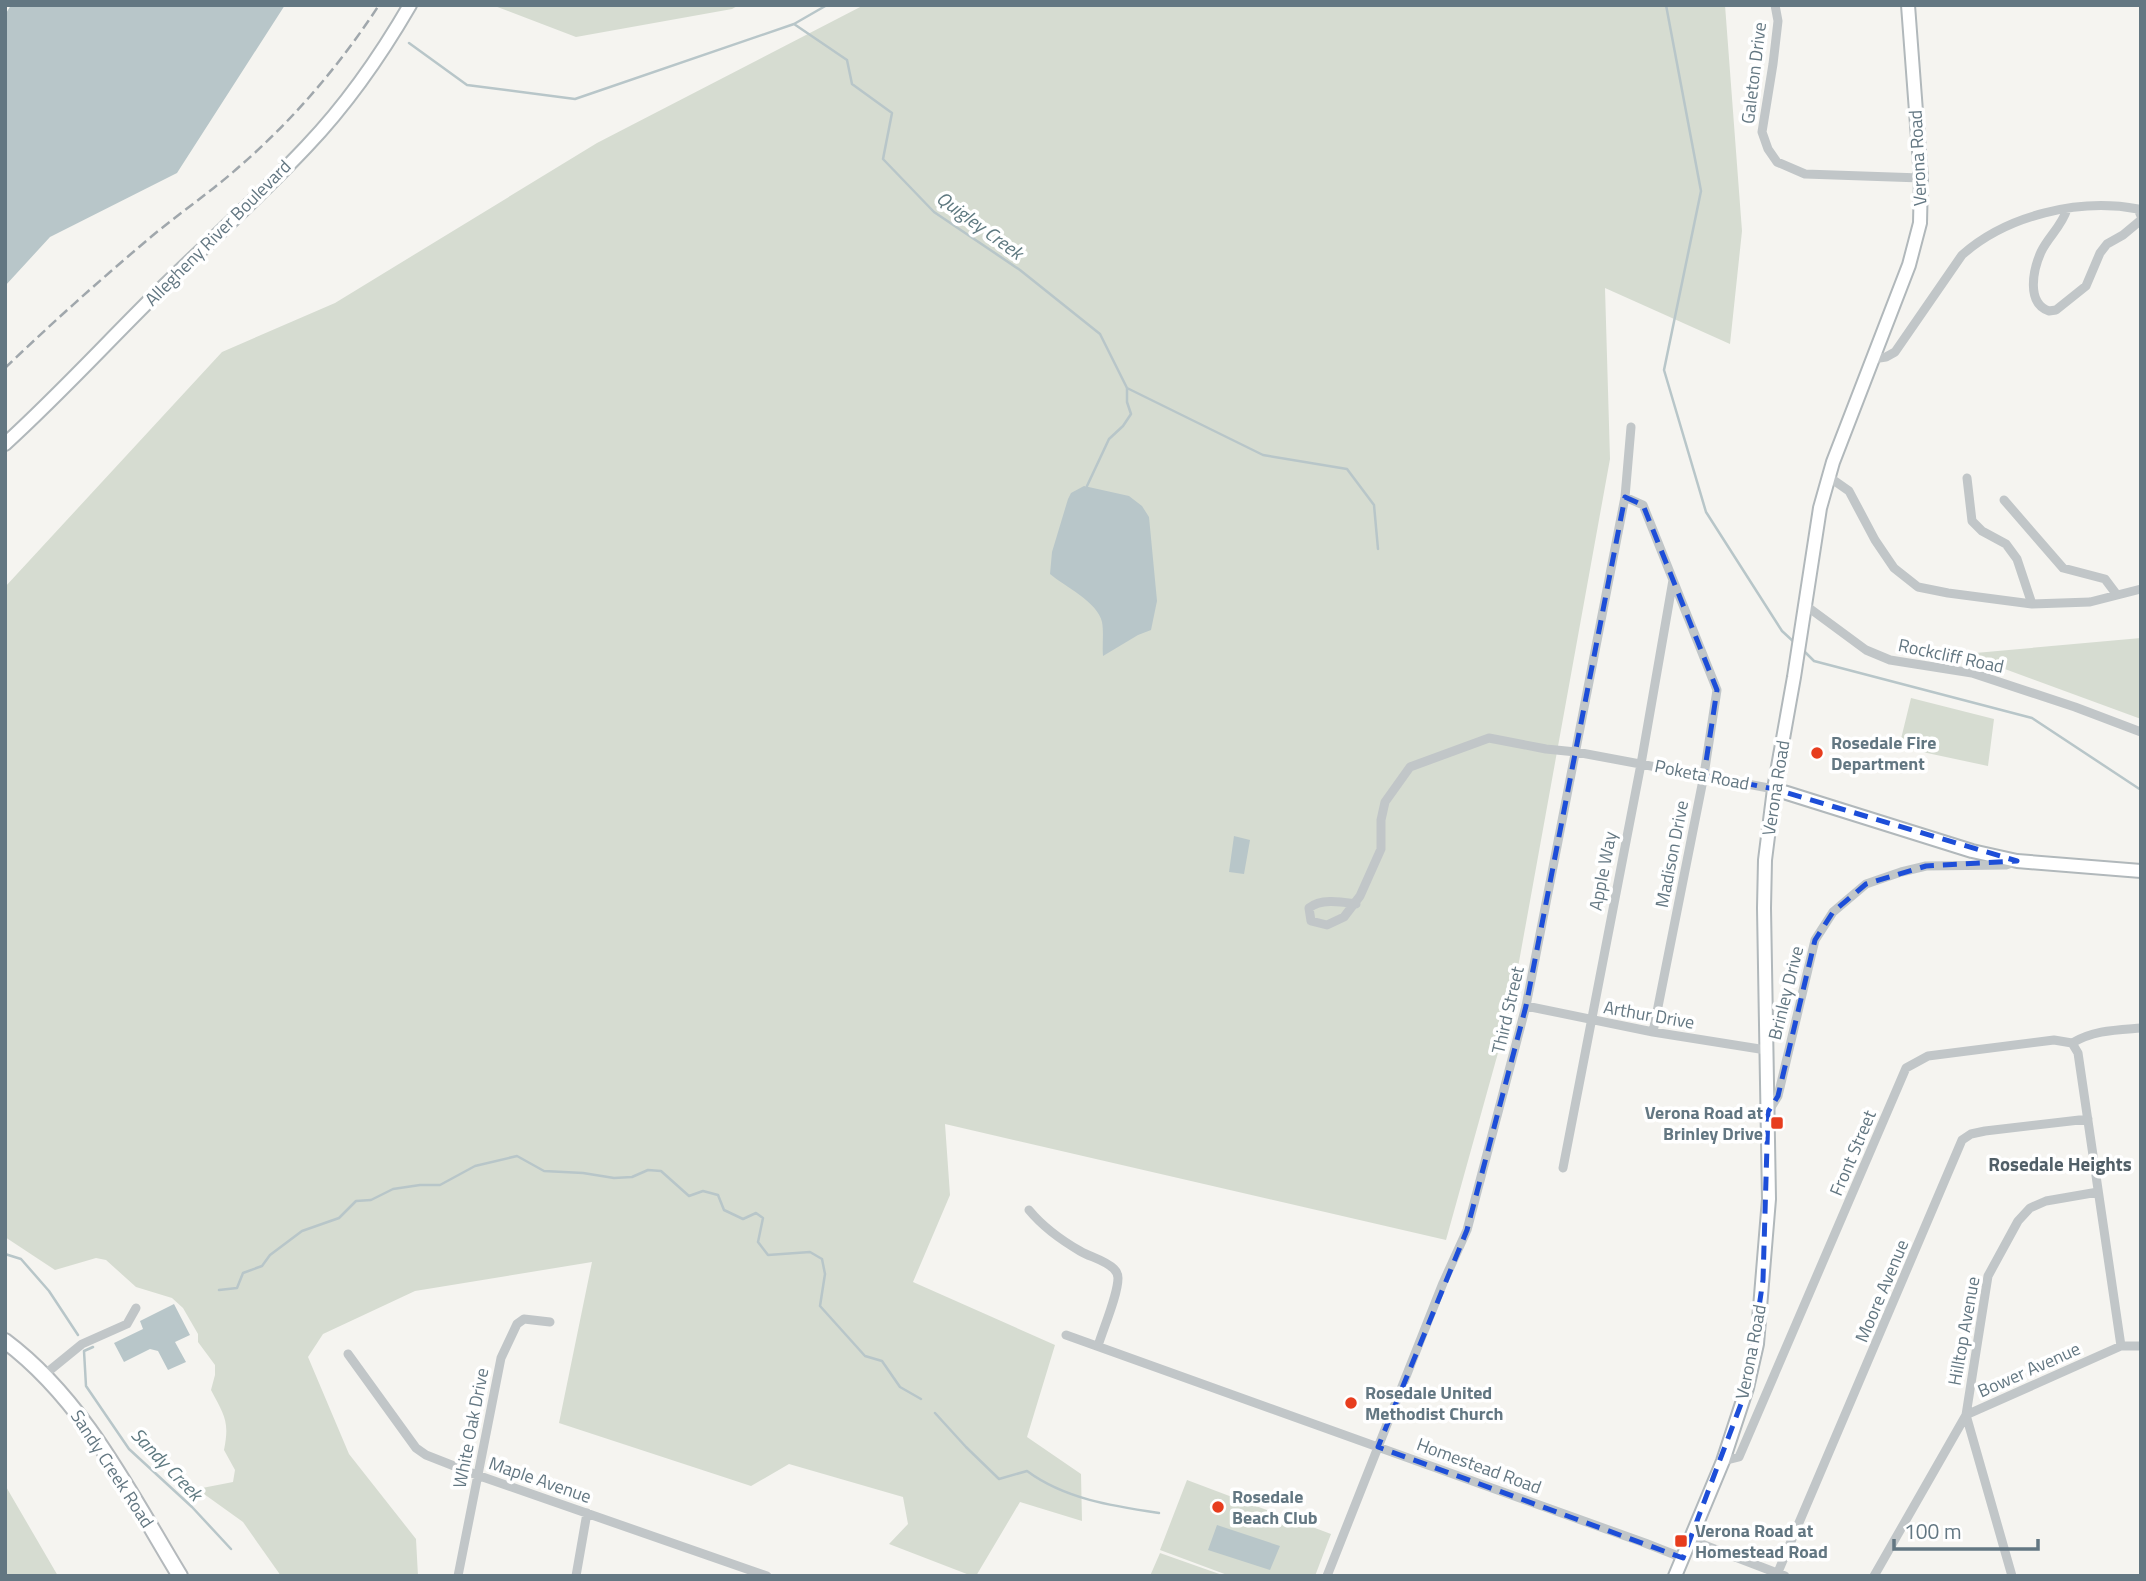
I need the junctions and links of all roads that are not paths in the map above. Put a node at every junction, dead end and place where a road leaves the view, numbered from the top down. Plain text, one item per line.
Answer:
1 (410, 5) edge
2 (1775, 5) edge
3 (1908, 5) edge
4 (1921, 178) junction
5 (2067, 209) junction
6 (2141, 218) edge
7 (1872, 359) junction
8 (1631, 427) dead end
9 (5, 444) edge
10 (1829, 477) junction
11 (1967, 478) dead end
12 (1625, 497) junction
13 (2004, 499) dead end
14 (1673, 580) junction
15 (2141, 589) edge
16 (2117, 595) junction
17 (2032, 604) junction
18 (1805, 605) junction
19 (2141, 732) edge
20 (1576, 751) junction
21 (1641, 764) junction
22 (1704, 775) junction
23 (1774, 789) junction
24 (2017, 861) junction
25 (2141, 871) edge
26 (1356, 904) junction
27 (1527, 1006) junction
28 (1590, 1021) junction
29 (2141, 1028) edge
30 (1653, 1032) junction
31 (2073, 1043) junction
32 (1766, 1050) junction
33 (1768, 1112) junction
34 (2088, 1119) junction
35 (1563, 1168) dead end
36 (2098, 1192) junction
37 (1029, 1210) dead end
38 (136, 1308) dead end
39 (550, 1322) dead end
40 (1066, 1335) dead end
41 (5, 1341) edge
42 (1098, 1346) junction
43 (2121, 1346) junction
44 (2141, 1346) edge
45 (348, 1354) dead end
46 (44, 1375) junction
47 (1966, 1415) junction
48 (1378, 1447) junction
49 (1723, 1461) junction
50 (477, 1475) junction
51 (587, 1513) junction
52 (1691, 1540) junction
53 (1683, 1558) junction
54 (1781, 1574) edge
55 (180, 1576) edge
56 (458, 1576) edge
57 (576, 1576) edge
58 (766, 1576) edge
59 (1327, 1576) edge
60 (1675, 1576) edge
61 (1874, 1576) edge
62 (2012, 1576) edge

1 - 9 street, Allegheny River Boulevard
2 - 4 street, Galeton Drive
3 - 4 street, Verona Road
4 - 7 street, Verona Road
5 - 6 street
5 - 6 street
5 - 7 street
7 - 10 street, Verona Road
8 - 12 street, Third Street
10 - 17 street
10 - 18 street, Verona Road
11 - 17 street
12 - 14 street, Madison Drive
12 - 20 street, Third Street
13 - 16 street
14 - 21 street, Apple Way
14 - 22 street, Madison Drive
15 - 16 street
16 - 17 street
18 - 19 street, Rockcliff Road
18 - 23 street, Verona Road
20 - 21 street, Poketa Road
20 - 26 street, Poketa Road
20 - 27 street, Third Street
21 - 22 street, Poketa Road
21 - 28 street, Apple Way
22 - 23 street, Poketa Road
22 - 30 street, Madison Drive
23 - 24 street, Poketa Road
23 - 32 street, Verona Road
24 - 25 street, Poketa Road
24 - 33 street, Brinley Drive
26 - 26 street, Poketa Road
27 - 28 street, Arthur Drive
27 - 48 street, Third Street
28 - 30 street, Arthur Drive
28 - 35 street, Apple Way
29 - 31 street, Front Street
30 - 32 street, Arthur Drive
31 - 34 street
31 - 49 street, Front Street
32 - 33 street, Verona Road
33 - 49 street, Verona Road
34 - 36 street
34 - 54 street, Moore Avenue
36 - 43 street
36 - 47 street, Hilltop Avenue
37 - 42 street
38 - 46 street
39 - 50 street, White Oak Drive
40 - 42 street, Homestead Road
41 - 46 main road, Sandy Creek Road
42 - 48 street, Homestead Road
43 - 44 street
43 - 47 street, Bower Avenue
45 - 50 street, Maple Avenue
46 - 55 main road, Sandy Creek Road
47 - 61 street, Bower Avenue
47 - 62 street
48 - 53 street, Homestead Road
48 - 59 street, Third Street
49 - 52 street, Verona Road
50 - 51 street, Maple Avenue
50 - 56 street, White Oak Drive
51 - 57 street
51 - 58 street, Maple Avenue
52 - 53 street, Verona Road
52 - 54 street
53 - 60 street, Verona Road

